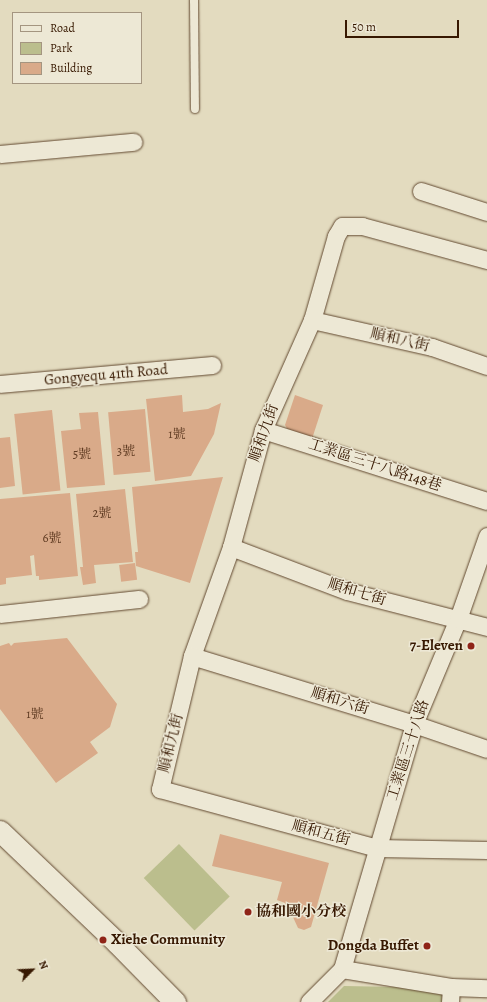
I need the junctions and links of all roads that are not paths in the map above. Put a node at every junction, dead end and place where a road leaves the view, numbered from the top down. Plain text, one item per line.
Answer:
1 (194, 0) edge
2 (195, 109) dead end
3 (133, 142) dead end
4 (0, 154) edge
5 (421, 191) dead end
6 (487, 212) edge
7 (487, 260) edge
8 (312, 320) junction
9 (212, 365) dead end
10 (487, 366) edge
11 (0, 384) edge
12 (263, 430) junction
13 (487, 501) edge
14 (487, 536) edge
15 (231, 547) junction
16 (139, 599) dead end
17 (0, 614) edge
18 (458, 619) junction
19 (487, 627) edge
20 (192, 656) junction
21 (414, 724) junction
22 (487, 749) edge
23 (160, 789) joint
24 (0, 831) edge
25 (8, 847) edge
26 (377, 848) junction
27 (487, 850) edge
28 (342, 969) junction
29 (487, 988) edge
30 (451, 994) edge
31 (175, 1002) edge
32 (309, 1002) edge

1 - 2 lane
3 - 4 street
5 - 6 street
7 - 8 street, 順和九街
8 - 10 street, 順和八街
8 - 12 street, 順和九街
9 - 11 street, Gongyequ 41th Road
12 - 13 street, 工業區三十八路148巷
12 - 15 street, 順和九街
14 - 18 street, 工業區三十八路
15 - 18 street, 順和七街
15 - 20 street, 順和九街
16 - 17 street
18 - 19 street, 順和七街
18 - 21 street, 工業區三十八路
20 - 21 street, 順和六街
20 - 23 street, 順和九街
21 - 22 street, 順和六街
21 - 26 street, 工業區三十八路
23 - 26 street, 順和五街
24 - 25 street
25 - 31 street
26 - 27 street, 順和五街
26 - 28 street, 工業區三十八路
28 - 30 street
28 - 32 street, 工業區三十八路
29 - 30 street

